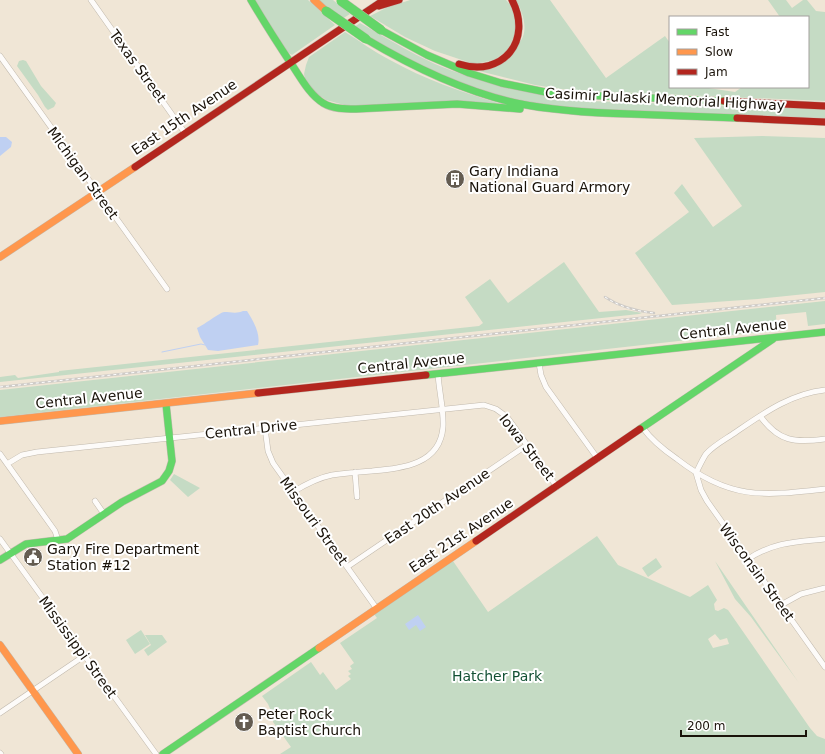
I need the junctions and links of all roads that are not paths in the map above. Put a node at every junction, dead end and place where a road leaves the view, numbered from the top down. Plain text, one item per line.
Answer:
1 (90, 0) edge
2 (251, 0) edge
3 (314, 0) edge
4 (384, 0) edge
5 (399, 0) edge
6 (512, 0) edge
7 (340, 1) edge
8 (372, 9) junction
9 (427, 55) junction
10 (0, 56) edge
11 (291, 63) junction
12 (825, 106) edge
13 (570, 111) junction
14 (825, 122) edge
15 (185, 132) junction
16 (97, 192) junction
17 (0, 257) edge
18 (167, 289) dead end
19 (825, 332) edge
20 (775, 338) junction
21 (539, 363) junction
22 (438, 374) junction
23 (825, 390) edge
24 (166, 404) junction
25 (442, 409) junction
26 (496, 409) joint
27 (760, 416) junction
28 (0, 421) edge
29 (265, 428) junction
30 (643, 428) junction
31 (171, 438) junction
32 (825, 440) edge
33 (527, 445) junction
34 (0, 454) edge
35 (598, 459) junction
36 (7, 464) junction
37 (355, 472) junction
38 (696, 473) junction
39 (558, 487) junction
40 (825, 489) edge
41 (293, 492) junction
42 (357, 497) dead end
43 (95, 501) dead end
44 (104, 514) junction
45 (0, 538) edge
46 (825, 539) edge
47 (58, 540) junction
48 (11, 554) junction
49 (748, 559) junction
50 (0, 560) edge
51 (347, 567) junction
52 (825, 588) edge
53 (781, 605) junction
54 (377, 609) junction
55 (0, 645) edge
56 (84, 656) junction
57 (825, 667) edge
58 (33, 691) junction
59 (0, 713) edge
60 (78, 754) edge
61 (156, 754) edge
62 (163, 754) edge

1 - 15 street, Texas Street
2 - 11 main road
3 - 13 main road, Casimir Pulaski Memorial Highway, bridge
4 - 8 main road, East 15th Avenue
5 - 8 main road
6 - 9 main road
7 - 9 main road, Casimir Pulaski Memorial Highway, bridge
8 - 11 main road, East 15th Avenue
9 - 12 main road, Casimir Pulaski Memorial Highway
10 - 16 street, Michigan Street
11 - 13 main road
11 - 15 main road, East 15th Avenue
13 - 14 main road, Casimir Pulaski Memorial Highway
15 - 16 main road, East 15th Avenue
16 - 17 main road, East 15th Avenue
16 - 18 street, Michigan Street
19 - 20 main road, Central Avenue
20 - 21 main road, Central Avenue
20 - 30 main road, East 21st Avenue
21 - 22 main road, Central Avenue
21 - 35 street
22 - 24 main road, Central Avenue
22 - 25 street
23 - 27 street
24 - 28 main road, Central Avenue
24 - 31 main road
25 - 26 street, Central Drive
25 - 29 street, Central Drive
25 - 37 street
26 - 33 street, Iowa Street
27 - 32 street
27 - 38 street
29 - 31 street, Central Drive
29 - 41 street, Missouri Street
30 - 35 main road, East 21st Avenue
30 - 38 street
31 - 36 street, Central Drive
31 - 44 main road
33 - 39 street, Iowa Street
33 - 51 street, East 20th Avenue
34 - 36 street
35 - 39 main road, East 21st Avenue
36 - 47 street
37 - 41 street
37 - 42 street
38 - 40 street
38 - 49 street, Wisconsin Street
39 - 54 main road, East 21st Avenue
41 - 51 street, Missouri Street
43 - 44 street
44 - 47 main road
45 - 48 street, Mississippi Street
46 - 49 street
47 - 48 main road
48 - 50 main road
48 - 56 street, Mississippi Street
49 - 53 street, Wisconsin Street
51 - 54 street, Missouri Street
52 - 53 street
53 - 57 street, Wisconsin Street
54 - 62 main road, East 21st Avenue
55 - 58 main road
56 - 58 street
56 - 61 street, Mississippi Street
58 - 59 street
58 - 60 main road

